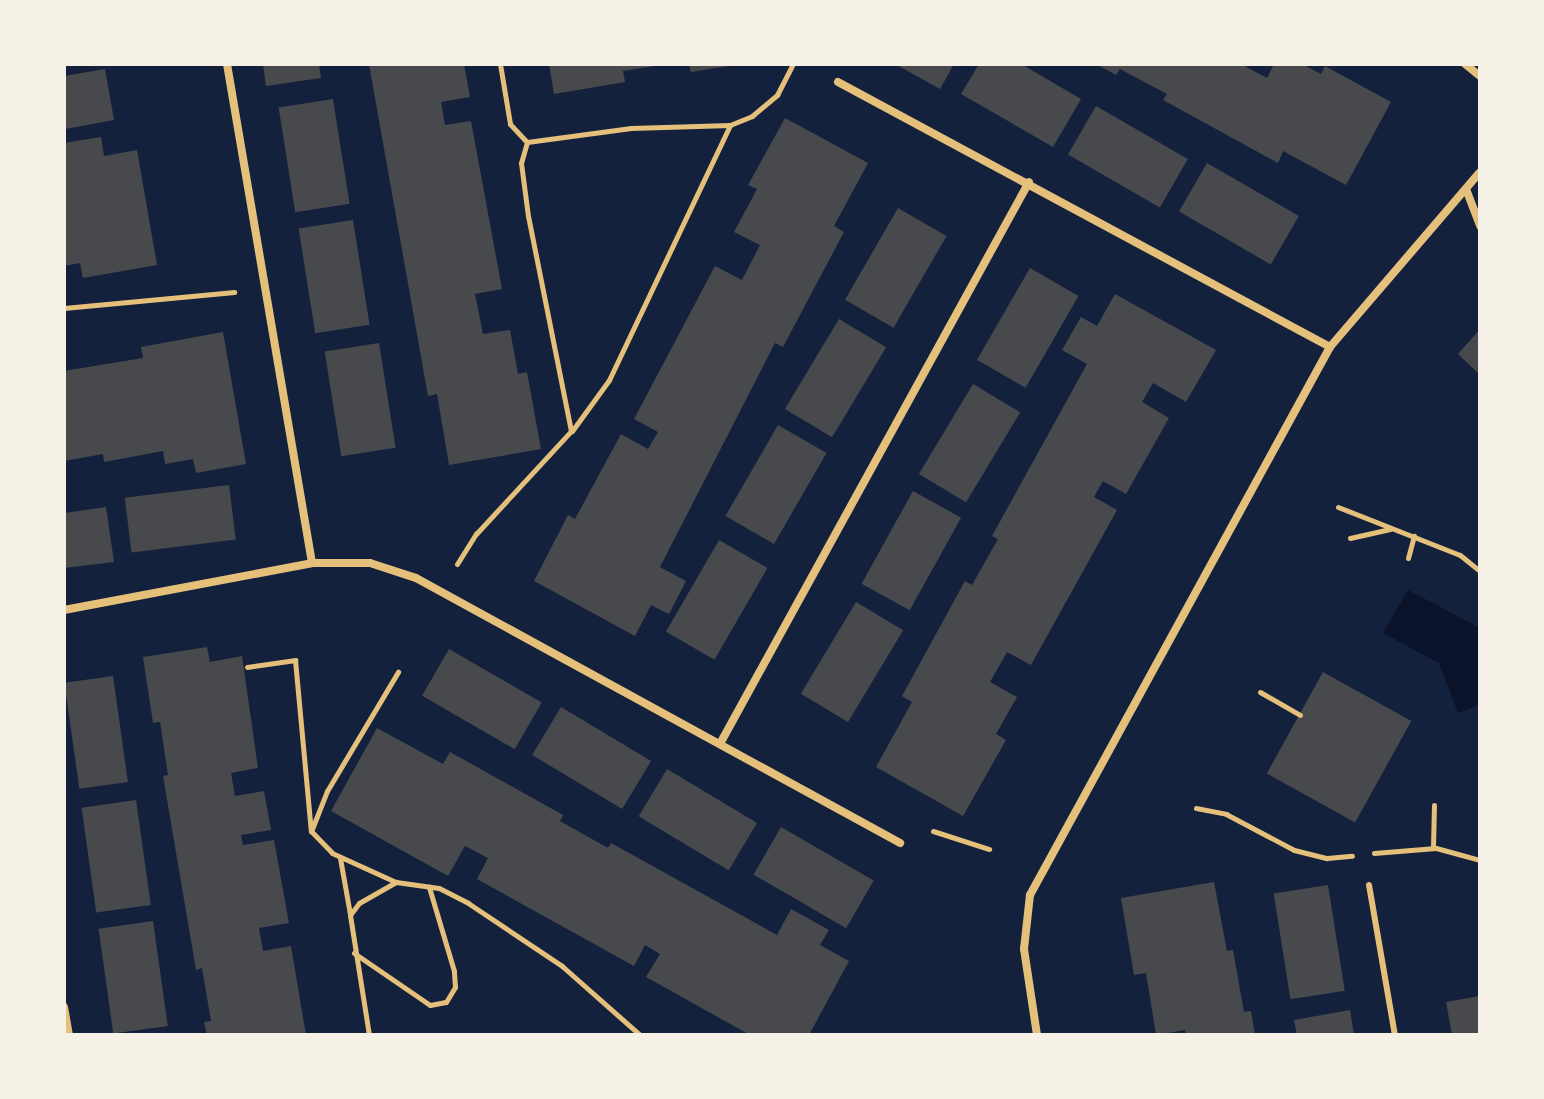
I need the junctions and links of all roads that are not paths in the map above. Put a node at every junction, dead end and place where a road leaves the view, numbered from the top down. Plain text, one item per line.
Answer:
1 (227, 64) edge
2 (1465, 64) edge
3 (1480, 76) edge
4 (838, 82) dead end
5 (1480, 172) edge
6 (1029, 182) junction
7 (1466, 189) junction
8 (1480, 226) edge
9 (1330, 347) junction
10 (312, 563) junction
11 (64, 610) edge
12 (721, 742) junction
13 (900, 843) road end
14 (1369, 885) dead end
15 (64, 1007) edge
16 (69, 1035) edge
17 (1037, 1035) edge
18 (1395, 1035) edge

1 - 10 street
2 - 3 street
4 - 6 street
5 - 7 street
6 - 9 street
6 - 12 street
7 - 8 street
7 - 9 street
9 - 17 street
10 - 11 street
10 - 12 street
12 - 13 street
14 - 18 lane
15 - 16 street

